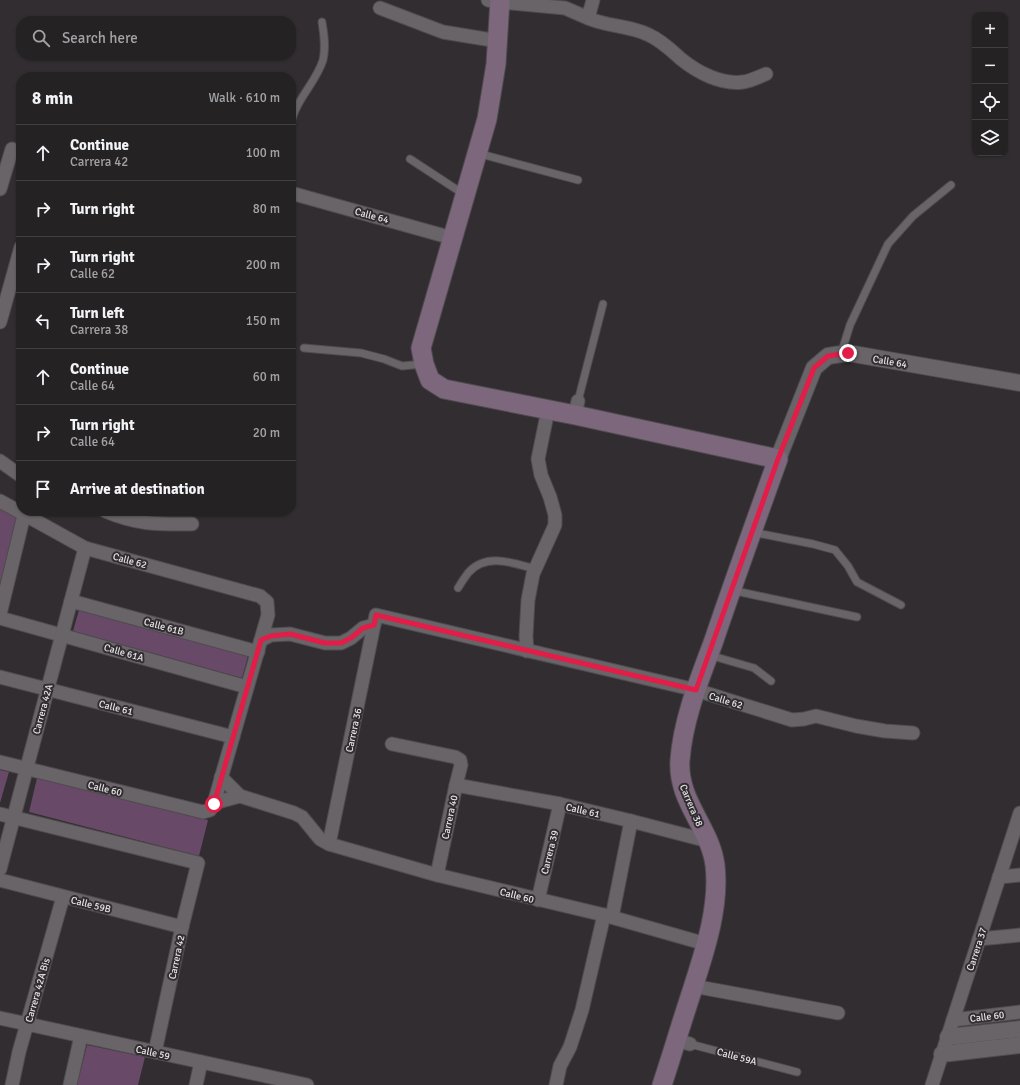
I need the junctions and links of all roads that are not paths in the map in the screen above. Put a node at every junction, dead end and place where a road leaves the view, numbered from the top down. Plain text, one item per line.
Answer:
1 (593, 0) edge
2 (496, 1) edge
3 (380, 8) dead end
4 (588, 18) junction
5 (322, 22) dead end
6 (498, 40) junction
7 (766, 74) dead end
8 (296, 110) edge
9 (11, 148) edge
10 (477, 153) junction
11 (410, 159) dead end
12 (578, 180) dead end
13 (951, 185) dead end
14 (0, 188) edge
15 (296, 194) edge
16 (465, 195) junction
17 (452, 238) junction
18 (16, 265) edge
19 (603, 304) dead end
20 (0, 322) edge
21 (304, 348) dead end
22 (841, 354) junction
23 (424, 364) junction
24 (1020, 383) edge
25 (576, 408) junction
26 (548, 410) junction
27 (778, 459) junction
28 (0, 461) edge
29 (16, 472) edge
30 (0, 501) edge
31 (16, 510) edge
32 (24, 516) edge
33 (26, 516) edge
34 (117, 516) edge
35 (192, 524) dead end
36 (752, 532) junction
37 (85, 548) junction
38 (535, 569) junction
39 (458, 588) dead end
40 (731, 590) junction
41 (71, 600) junction
42 (900, 605) dead end
43 (0, 614) edge
44 (268, 615) junction
45 (857, 617) dead end
46 (0, 618) edge
47 (375, 620) junction
48 (290, 634) junction
49 (62, 635) junction
50 (259, 646) junction
51 (527, 651) junction
52 (708, 655) junction
53 (0, 677) edge
54 (771, 681) dead end
55 (247, 687) junction
56 (48, 689) junction
57 (696, 690) junction
58 (914, 733) dead end
59 (233, 737) junction
60 (392, 744) dead end
61 (0, 762) edge
62 (26, 769) junction
63 (221, 777) junction
64 (456, 784) junction
65 (240, 796) junction
66 (560, 804) junction
67 (212, 807) junction
68 (0, 814) edge
69 (1020, 815) edge
70 (14, 818) junction
71 (631, 821) junction
72 (708, 841) junction
73 (329, 844) junction
74 (0, 869) edge
75 (437, 875) junction
76 (1020, 875) edge
77 (999, 877) junction
78 (0, 880) edge
79 (63, 897) junction
80 (538, 900) junction
81 (608, 916) junction
82 (182, 927) junction
83 (1020, 935) edge
84 (979, 939) junction
85 (706, 944) junction
86 (693, 986) junction
87 (1020, 1012) edge
88 (838, 1013) dead end
89 (0, 1018) edge
90 (953, 1020) junction
91 (27, 1024) junction
92 (1020, 1030) edge
93 (81, 1036) junction
94 (948, 1037) junction
95 (683, 1042) junction
96 (1020, 1045) edge
97 (155, 1052) junction
98 (942, 1054) junction
99 (201, 1062) junction
100 (797, 1072) dead end
101 (263, 1080) edge
102 (12, 1085) edge
103 (70, 1085) edge
104 (196, 1085) edge
105 (306, 1085) edge
106 (556, 1085) edge
107 (662, 1085) edge
108 (932, 1085) edge

1 - 4 street
2 - 4 street
2 - 6 main road
3 - 6 street
4 - 7 street
5 - 8 lane
6 - 10 main road
9 - 14 street
10 - 12 lane
10 - 16 main road
11 - 16 lane
13 - 22 lane
15 - 17 street, Calle 64
16 - 17 main road
17 - 23 main road
18 - 20 street
19 - 25 lane
21 - 23 lane
22 - 24 street, Calle 64
22 - 27 street, Calle 64
23 - 26 main road
25 - 26 main road
25 - 27 main road
26 - 38 street
27 - 36 main road, Carrera 38
28 - 29 street
30 - 31 street, Calle 62
32 - 43 street
33 - 37 street, Calle 62
34 - 35 street
36 - 40 main road, Carrera 38
36 - 42 lane
37 - 41 street, Carrera 42A
37 - 44 street, Calle 62
38 - 39 lane
38 - 51 street
40 - 45 lane
40 - 52 main road, Carrera 38
41 - 49 street, Carrera 42A
41 - 50 street, Calle 61B
44 - 48 street
44 - 50 street
46 - 49 street, Calle 61A
47 - 48 street
47 - 51 street, Calle 62
47 - 73 street, Carrera 36
48 - 50 street
49 - 55 street, Calle 61A
49 - 56 street, Carrera 42A
50 - 55 street
51 - 57 street, Calle 62
52 - 54 lane
52 - 57 main road, Carrera 38
53 - 56 street, Calle 61
55 - 59 street
56 - 59 street, Calle 61
56 - 62 street, Carrera 42A
57 - 58 street, Calle 62
57 - 72 main road, Carrera 38
59 - 63 street
60 - 64 street, Carrera 40
61 - 62 street, Calle 60
62 - 67 street, Calle 60
62 - 70 street, Carrera 42A
63 - 65 street
63 - 67 street
64 - 66 street, Calle 61
64 - 75 street, Carrera 40
65 - 67 street
65 - 73 street
66 - 71 street, Calle 61
66 - 80 street, Carrera 39
68 - 70 street
69 - 77 street, Carrera 37
70 - 74 street, Carrera 42A
70 - 82 street, Carrera 42
71 - 72 street, Calle 61
71 - 81 street
72 - 85 main road, Carrera 38
73 - 75 street, Calle 60
75 - 80 street, Calle 60
76 - 77 street
77 - 84 street, Carrera 37
78 - 79 street, Calle 59B
79 - 82 street, Calle 59B
79 - 91 street, Carrera 42A Bis
80 - 81 street, Calle 60
81 - 85 street, Calle 60
81 - 106 street
82 - 97 street, Carrera 42
83 - 84 street
84 - 90 street, Carrera 37
85 - 86 main road, Carrera 38
86 - 88 street
86 - 95 main road, Carrera 38
87 - 90 street, Calle 60
89 - 91 street, Calle 59
90 - 94 street, Carrera 37
91 - 93 street, Calle 59
91 - 102 street, Carrera 42A Bis
92 - 94 street
93 - 97 street, Calle 59
93 - 103 street
94 - 98 street, Carrera 37
95 - 100 lane, Calle 59A
95 - 107 main road, Carrera 38
96 - 98 street
97 - 99 street, Calle 59
98 - 108 street, Carrera 37
99 - 101 street, Calle 59
99 - 104 street
101 - 105 street, Calle 59

